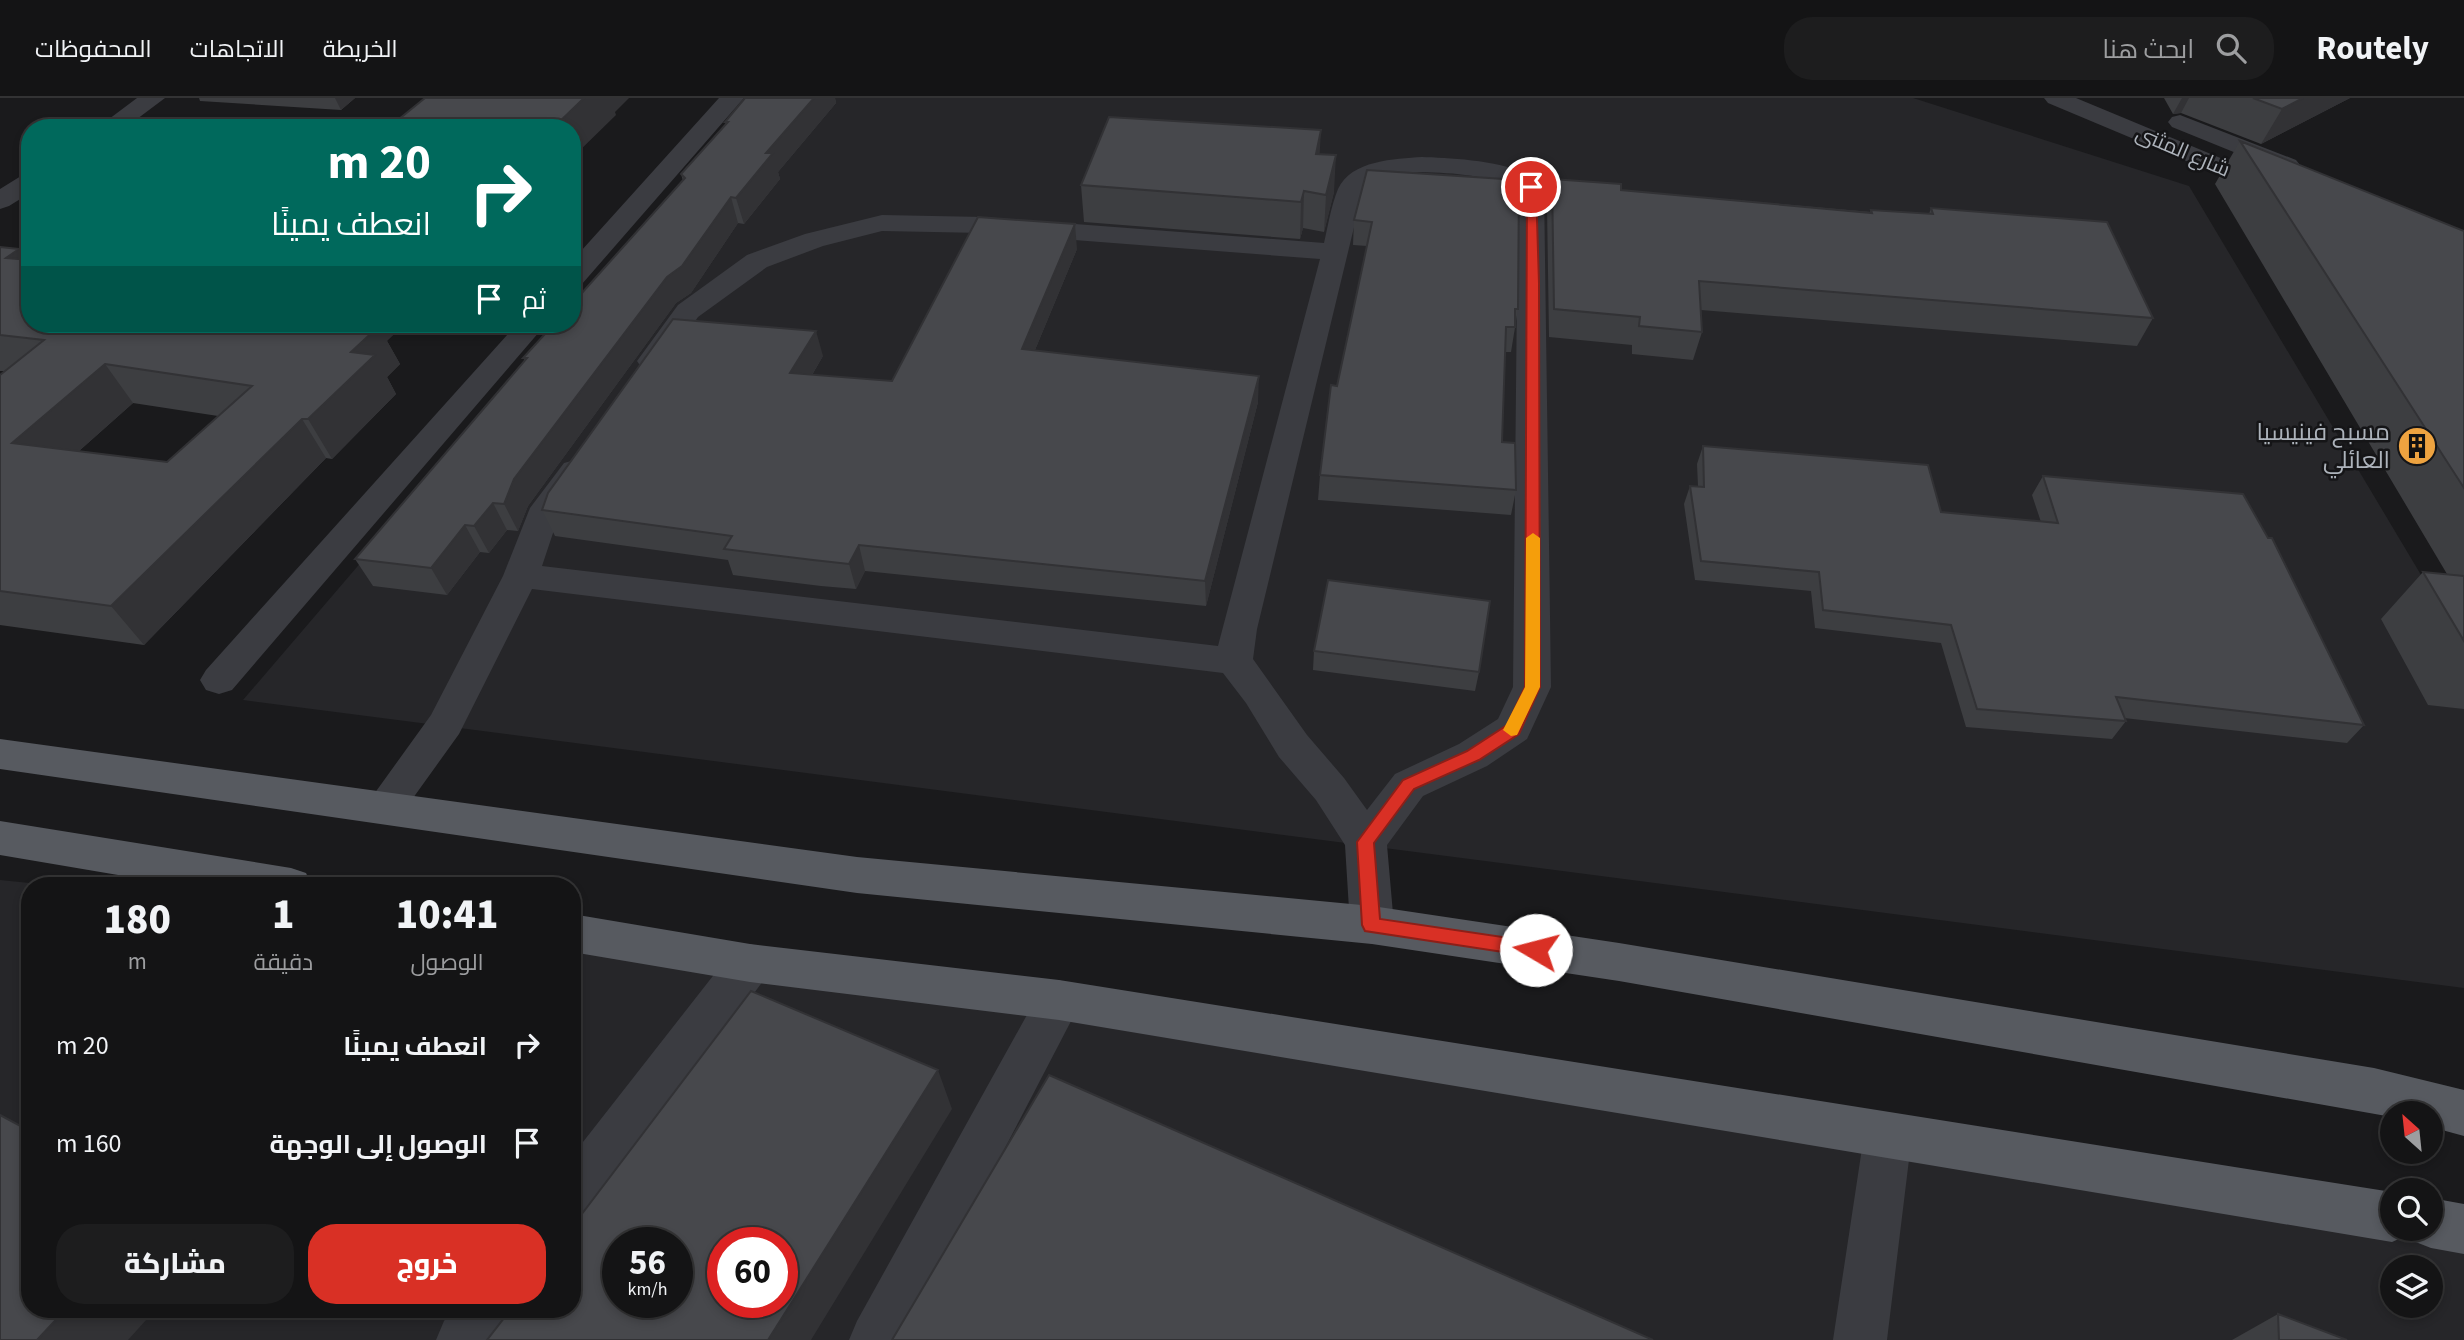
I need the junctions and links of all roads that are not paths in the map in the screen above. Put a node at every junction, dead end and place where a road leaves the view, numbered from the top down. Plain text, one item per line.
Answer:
1 (153, 98) edge
2 (732, 98) edge
3 (2056, 98) edge
4 (2160, 113) dead end
5 (122, 119) edge
6 (2312, 175) edge
7 (21, 187) edge
8 (0, 201) edge
9 (2301, 201) edge
10 (1334, 252) junction
11 (581, 268) edge
12 (524, 333) edge
13 (634, 387) edge
14 (588, 451) edge
15 (521, 576) junction
16 (1234, 661) junction
17 (219, 680) dead end
18 (0, 754) edge
19 (384, 808) junction
20 (0, 838) edge
21 (1366, 842) junction
22 (236, 877) edge
23 (1371, 925) junction
24 (581, 935) edge
25 (750, 963) junction
26 (1059, 1000) junction
27 (2464, 1113) edge
28 (1888, 1135) junction
29 (581, 1184) edge
30 (2380, 1215) edge
31 (2443, 1225) edge
32 (2464, 1229) edge
33 (479, 1318) edge
34 (463, 1340) edge
35 (876, 1340) edge
36 (1860, 1340) edge

1 - 5 street
2 - 11 street
3 - 9 street, شارع المثنى
4 - 6 street, شارع المثنى
7 - 8 street
10 - 13 street
10 - 16 street
10 - 21 street
12 - 17 street
14 - 15 street
15 - 16 street
15 - 19 street
16 - 21 street
18 - 19 main road
19 - 23 main road
20 - 22 main road
21 - 23 street
23 - 27 main road
24 - 25 main road
25 - 26 main road
25 - 29 street
26 - 28 main road
26 - 35 street
28 - 30 main road
28 - 36 street
31 - 32 main road
33 - 34 street

